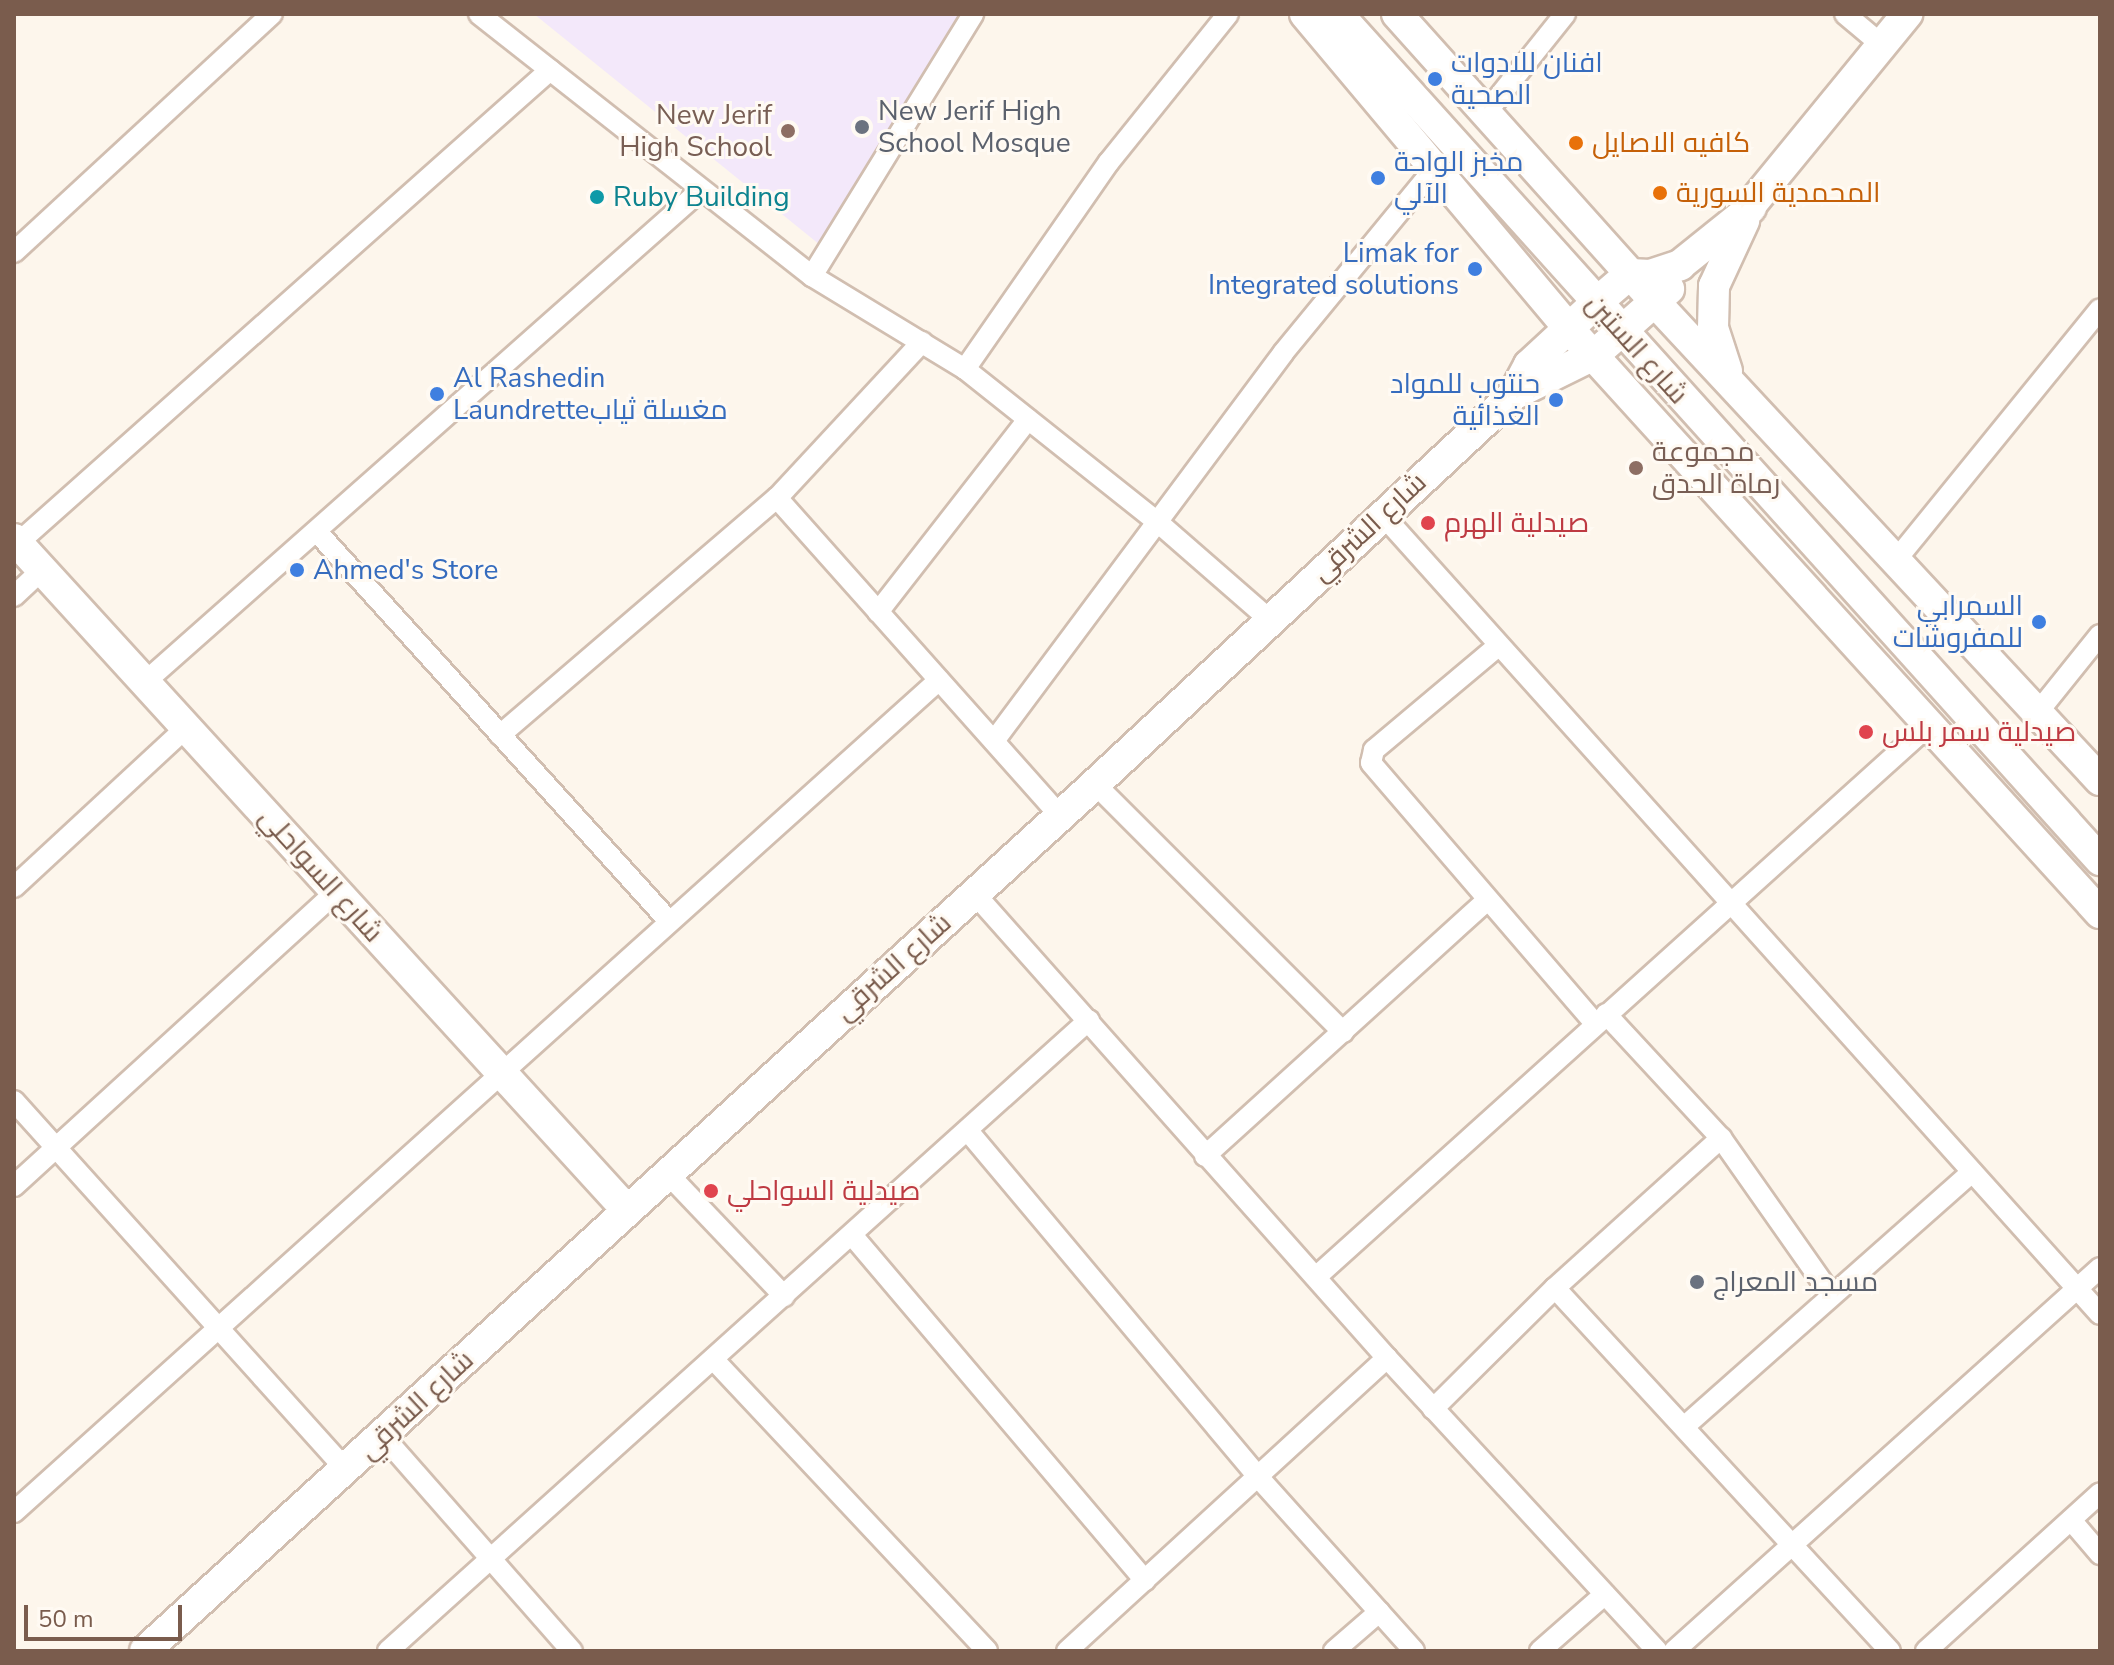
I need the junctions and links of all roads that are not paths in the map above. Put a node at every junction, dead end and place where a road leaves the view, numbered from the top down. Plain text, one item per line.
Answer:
1 (272, 14) edge
2 (479, 14) edge
3 (973, 14) edge
4 (1228, 14) edge
5 (1305, 14) edge
6 (1338, 14) edge
7 (1397, 14) edge
8 (1565, 14) edge
9 (1845, 14) edge
10 (1907, 14) edge
11 (1882, 45) junction
12 (550, 70) junction
13 (1486, 113) junction
14 (1435, 168) junction
15 (701, 190) junction
16 (1751, 208) junction
17 (14, 252) edge
18 (1630, 274) junction
19 (812, 276) junction
20 (1529, 281) junction
21 (1655, 302) junction
22 (1596, 303) junction
23 (2100, 309) edge
24 (1570, 330) junction
25 (1620, 330) junction
26 (922, 342) junction
27 (1594, 355) junction
28 (965, 369) junction
29 (1539, 371) junction
30 (1624, 387) junction
31 (1736, 388) junction
32 (1028, 419) junction
33 (777, 498) junction
34 (1381, 513) junction
35 (1160, 524) junction
36 (318, 533) junction
37 (16, 541) edge
38 (1896, 560) junction
39 (42, 570) junction
40 (14, 596) edge
41 (878, 612) junction
42 (1271, 621) junction
43 (2100, 635) edge
44 (1498, 646) junction
45 (939, 680) junction
46 (145, 682) junction
47 (2038, 712) junction
48 (1928, 726) junction
49 (186, 728) junction
50 (500, 735) junction
51 (994, 741) junction
52 (2100, 780) edge
53 (1095, 784) junction
54 (1059, 815) junction
55 (2100, 860) edge
56 (14, 887) edge
57 (336, 892) junction
58 (974, 893) junction
59 (1487, 900) junction
60 (1731, 905) junction
61 (2100, 913) edge
62 (669, 921) junction
63 (1601, 1018) junction
64 (1089, 1020) junction
65 (1343, 1032) junction
66 (500, 1071) junction
67 (14, 1101) edge
68 (968, 1131) junction
69 (1721, 1138) junction
70 (56, 1148) junction
71 (1205, 1156) junction
72 (1972, 1172) junction
73 (667, 1173) junction
74 (14, 1186) edge
75 (627, 1210) junction
76 (852, 1235) junction
77 (2100, 1268) edge
78 (1316, 1277) junction
79 (1555, 1288) junction
80 (2078, 1289) junction
81 (1830, 1293) junction
82 (784, 1296) junction
83 (2100, 1314) edge
84 (218, 1328) junction
85 (1387, 1358) junction
86 (714, 1360) junction
87 (1433, 1409) junction
88 (1685, 1426) junction
89 (382, 1435) junction
90 (346, 1470) junction
91 (1259, 1478) junction
92 (2100, 1493) edge
93 (14, 1512) edge
94 (2071, 1520) junction
95 (1794, 1546) junction
96 (2100, 1554) edge
97 (494, 1558) junction
98 (1145, 1580) junction
99 (1605, 1594) junction
100 (1379, 1612) junction
101 (145, 1651) edge
102 (388, 1651) edge
103 (572, 1651) edge
104 (987, 1651) edge
105 (1067, 1651) edge
106 (1334, 1651) edge
107 (1414, 1651) edge
108 (1540, 1651) edge
109 (1657, 1651) edge
110 (1674, 1651) edge
111 (1890, 1651) edge
112 (1926, 1651) edge

1 - 17 street
2 - 12 street
3 - 19 street
4 - 28 street
5 - 14 street
6 - 22 street, شارع الستين
7 - 13 street, شارع الستين
8 - 13 street
9 - 11 street
10 - 11 street
11 - 16 street
12 - 15 street
12 - 37 street
13 - 18 street, شارع الستين
14 - 20 street
14 - 35 street
15 - 19 street
15 - 36 street
16 - 18 street
16 - 21 street
16 - 31 street
18 - 21 street, شارع الستين
18 - 22 street
19 - 26 street
20 - 24 street
20 - 29 street
21 - 25 street
21 - 31 street, شارع الستين
22 - 24 street
22 - 25 street, شارع الستين
23 - 38 street
24 - 27 street
24 - 29 street
25 - 27 street
25 - 55 street, شارع الستين
26 - 28 street
26 - 33 street
27 - 29 street
27 - 30 street
28 - 32 street
29 - 30 street
29 - 34 street, شارع الشرقي
30 - 48 street
31 - 38 street, شارع الستين
32 - 35 street
32 - 41 street
33 - 41 street
33 - 50 street
34 - 42 street, شارع الشرقي
34 - 44 street
35 - 42 street
35 - 51 street
36 - 46 street
36 - 50 street
37 - 39 street, شارع السواحلي
38 - 47 street, شارع الستين
39 - 40 street
39 - 46 street, شارع السواحلي
41 - 45 street
42 - 53 street, شارع الشرقي
43 - 47 street
44 - 59 street
44 - 60 street
45 - 51 street
45 - 62 street
46 - 49 street, شارع السواحلي
47 - 52 street, شارع الستين
48 - 60 street
48 - 61 street
49 - 56 street
49 - 57 street, شارع السواحلي
50 - 62 street
51 - 54 street
53 - 54 street, شارع الشرقي
53 - 65 street
54 - 58 street, شارع الشرقي
57 - 66 street, شارع السواحلي
57 - 70 street
58 - 64 street
58 - 73 street, شارع الشرقي
59 - 63 street
59 - 65 street
60 - 63 street
60 - 72 street
62 - 66 street
63 - 69 street
63 - 78 street
64 - 68 street
64 - 71 street
65 - 71 street
66 - 75 street, شارع السواحلي
66 - 84 street
67 - 70 street
68 - 76 street
68 - 91 street
69 - 79 street
69 - 81 street
70 - 74 street
70 - 84 street
71 - 78 street
72 - 80 street
72 - 81 street
73 - 75 street, شارع الشرقي
73 - 82 street
75 - 89 street, شارع الشرقي
76 - 82 street
76 - 98 street
77 - 80 street
78 - 85 street
79 - 87 street
79 - 88 street
80 - 83 street
80 - 95 street
81 - 88 street
82 - 86 street
84 - 90 street
84 - 93 street
85 - 87 street
85 - 91 street
86 - 97 street
86 - 104 street
87 - 99 street
88 - 95 street
89 - 90 street, شارع الشرقي
89 - 97 street
90 - 101 street, شارع الشرقي
91 - 98 street
91 - 100 street
92 - 94 street
94 - 96 street
94 - 112 street
95 - 110 street
95 - 111 street
97 - 102 street
97 - 103 street
98 - 105 street
99 - 108 street
99 - 109 street
100 - 106 street
100 - 107 street

